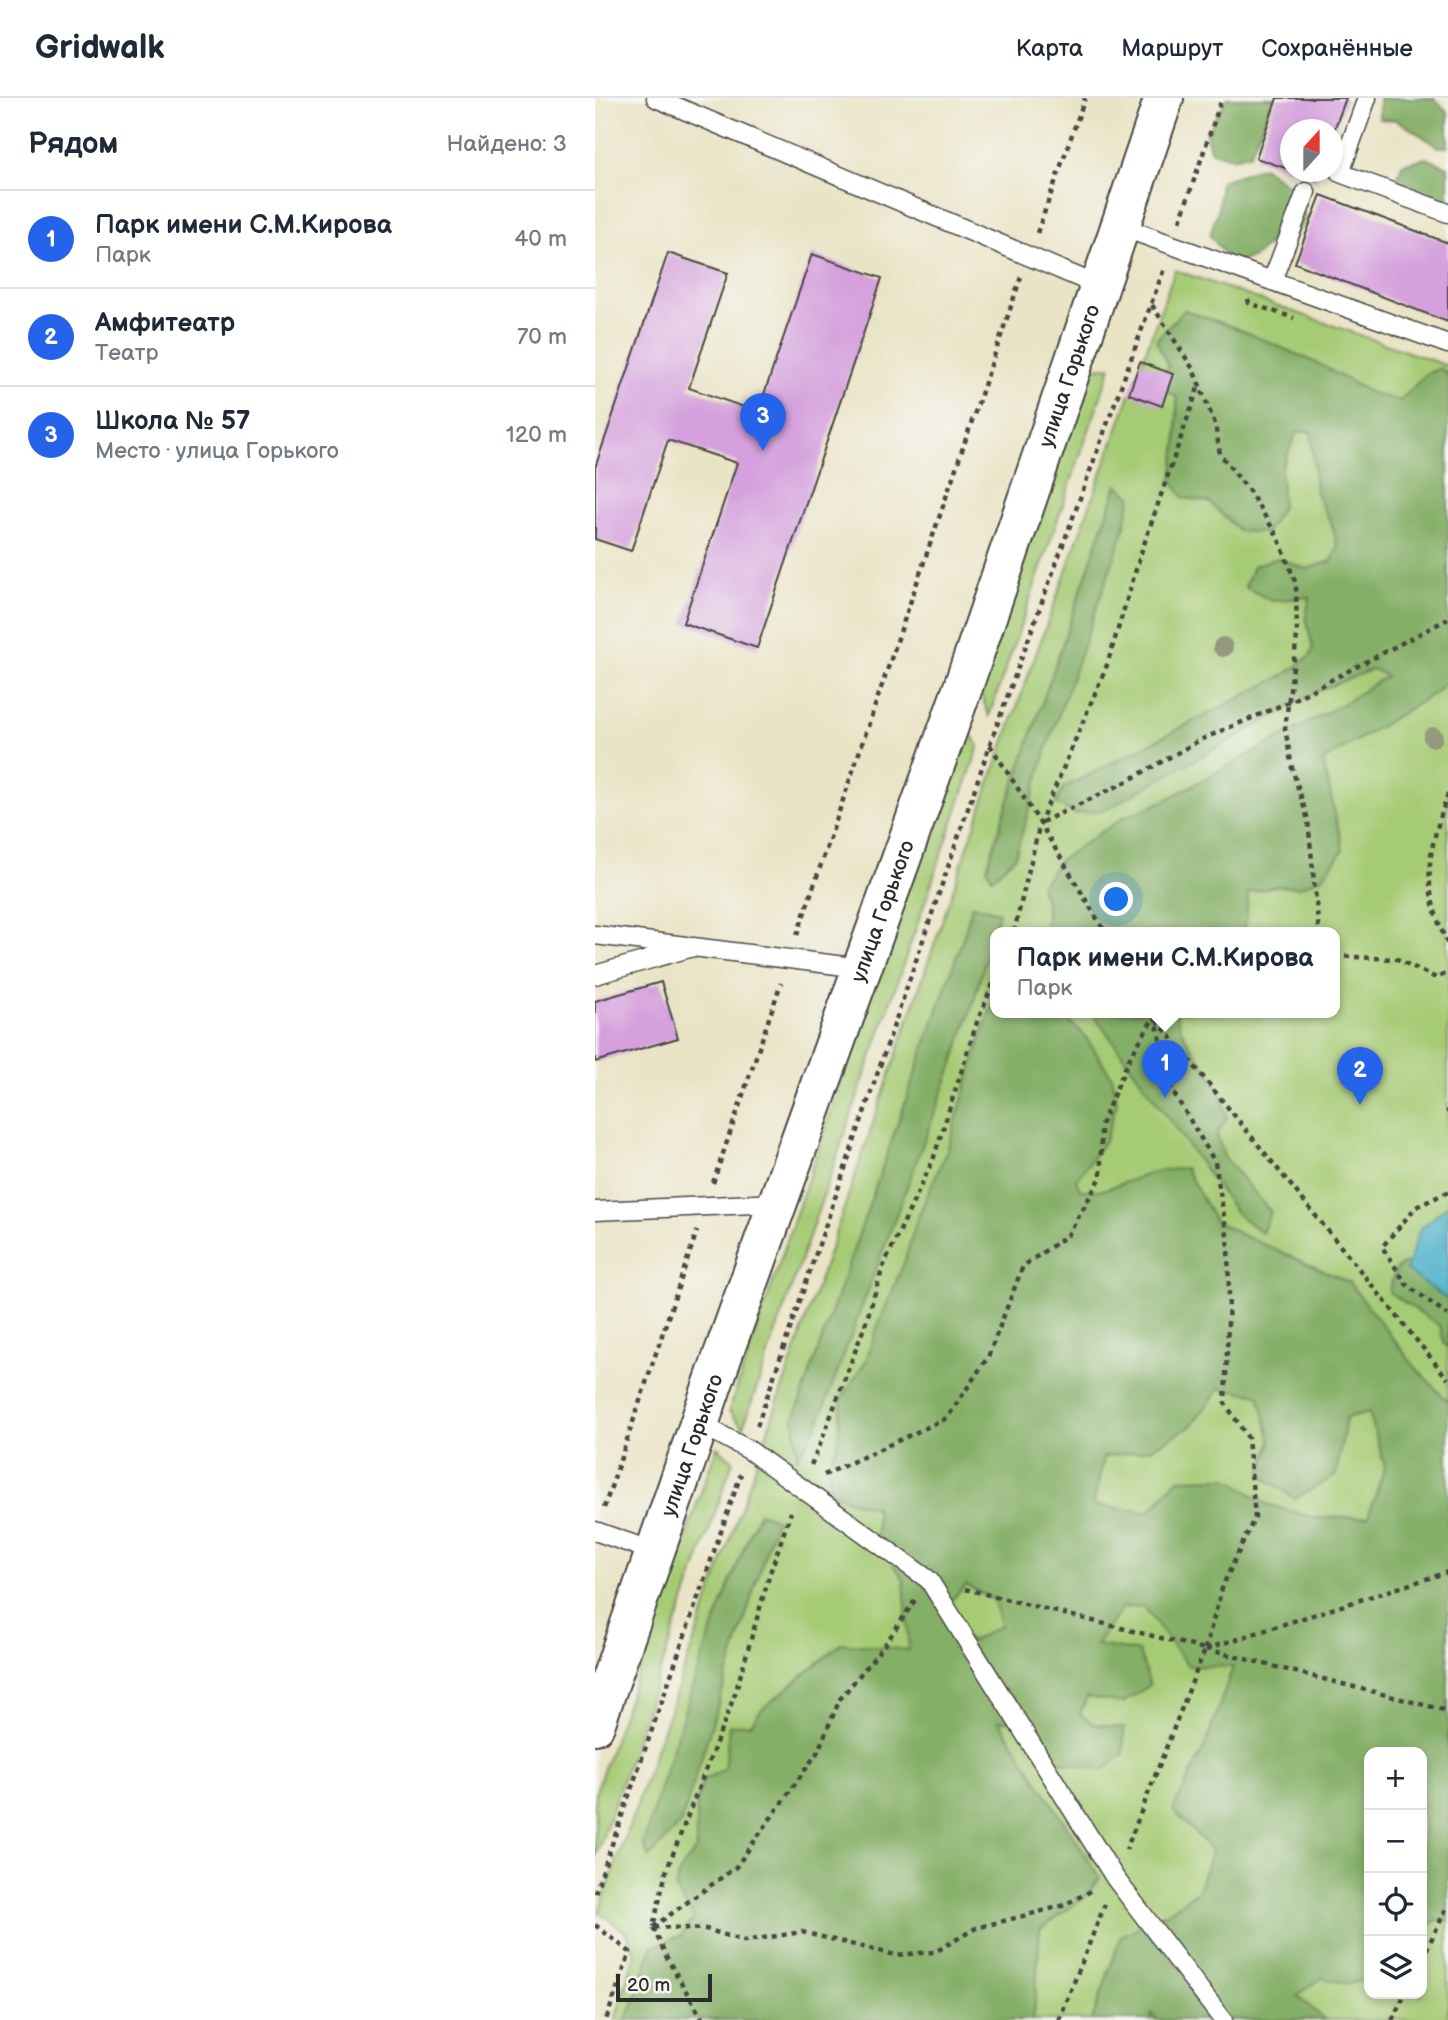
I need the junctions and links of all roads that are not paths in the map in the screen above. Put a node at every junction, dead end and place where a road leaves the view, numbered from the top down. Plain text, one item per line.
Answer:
1 (656, 98) edge
2 (1164, 98) edge
3 (1367, 98) edge
4 (1306, 192) dead end
5 (1448, 213) edge
6 (1119, 226) junction
7 (1272, 281) junction
8 (1099, 286) junction
9 (1448, 344) edge
10 (595, 935) edge
11 (692, 947) junction
12 (861, 968) junction
13 (595, 975) edge
14 (777, 1203) junction
15 (595, 1211) edge
16 (699, 1423) junction
17 (595, 1531) edge
18 (655, 1552) junction
19 (595, 1725) edge
20 (1223, 2020) edge

1 - 8 lane
2 - 6 street, улица Горького
3 - 5 lane
4 - 7 lane
6 - 7 lane
6 - 8 street, улица Горького
7 - 9 lane
8 - 12 street, улица Горького
10 - 11 lane
11 - 12 lane
11 - 13 lane
12 - 14 street, улица Горького
14 - 15 lane
14 - 16 street, улица Горького
16 - 18 street, улица Горького
16 - 20 lane
17 - 18 lane
18 - 19 street, улица Горького

